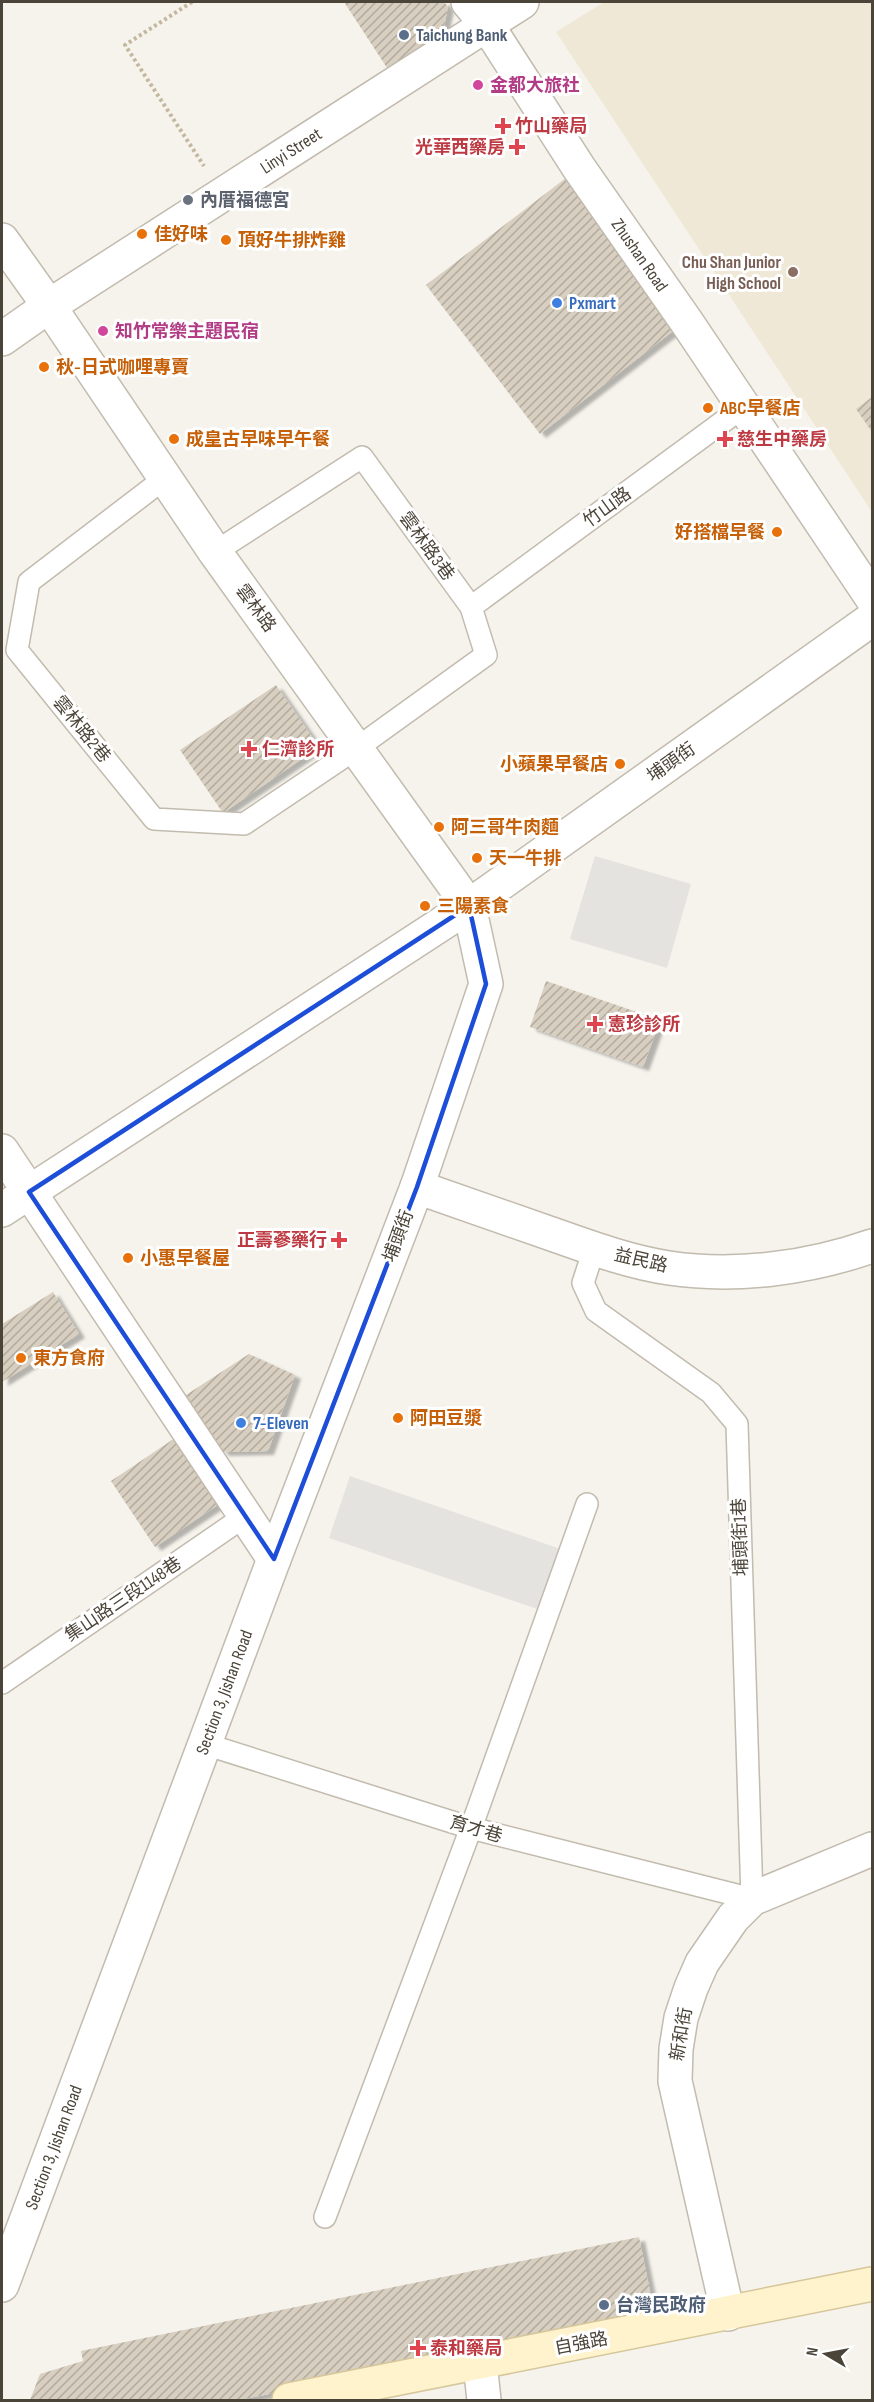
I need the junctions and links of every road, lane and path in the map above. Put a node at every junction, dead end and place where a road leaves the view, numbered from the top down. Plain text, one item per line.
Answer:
1 (192, 2) edge
2 (522, 2) edge
3 (477, 13) edge
4 (223, 194) junction
5 (2, 240) edge
6 (49, 306) junction
7 (2, 339) edge
8 (743, 407) junction
9 (165, 478) junction
10 (215, 552) junction
11 (873, 598) edge
12 (471, 607) junction
13 (873, 619) edge
14 (357, 748) junction
15 (469, 906) junction
16 (2, 1150) edge
17 (417, 1187) junction
18 (29, 1192) junction
19 (2, 1210) edge
20 (873, 1246) edge
21 (594, 1249) junction
22 (587, 1504) dead end
23 (245, 1516) junction
24 (274, 1560) junction
25 (2, 1683) edge
26 (205, 1744) junction
27 (471, 1828) junction
28 (873, 1850) edge
29 (752, 1899) junction
30 (325, 2217) dead end
31 (873, 2284) edge
32 (2, 2285) edge
33 (728, 2314) junction
34 (480, 2363) junction
35 (289, 2400) edge
36 (484, 2400) edge

1 - 4 path
2 - 3 street, Linyi Street
3 - 4 street, Linyi Street
3 - 8 street, Zhushan Road
4 - 6 street, Linyi Street
5 - 6 street, 雲林路
6 - 7 street, Linyi Street
6 - 9 street, 雲林路
8 - 11 street, Zhushan Road
8 - 12 lane, 竹山路
9 - 10 street, 雲林路
9 - 14 lane, 雲林路2巷
10 - 12 lane, 雲林路3巷
10 - 14 street, 雲林路
12 - 14 lane, 雲林路3巷
13 - 15 street, 埔頭街
14 - 15 street, 雲林路
15 - 17 street, 埔頭街
15 - 18 street, 埔頭街
16 - 18 street
17 - 21 street, 益民路
17 - 24 street, 埔頭街
18 - 19 street, 埔頭街
18 - 23 street
20 - 21 street, 益民路
21 - 29 lane, 埔頭街1巷
22 - 27 lane
23 - 24 street
23 - 25 lane, 集山路三段1148巷
24 - 26 street, Section 3, Jishan Road
26 - 27 lane, 育才巷
26 - 32 street, Section 3, Jishan Road
27 - 29 lane, 育才巷
27 - 30 lane
28 - 29 street, 新和街
29 - 33 street, 新和街
31 - 33 main road, 自強路
33 - 34 main road, 自強路
34 - 35 main road, 自強路
34 - 36 street

